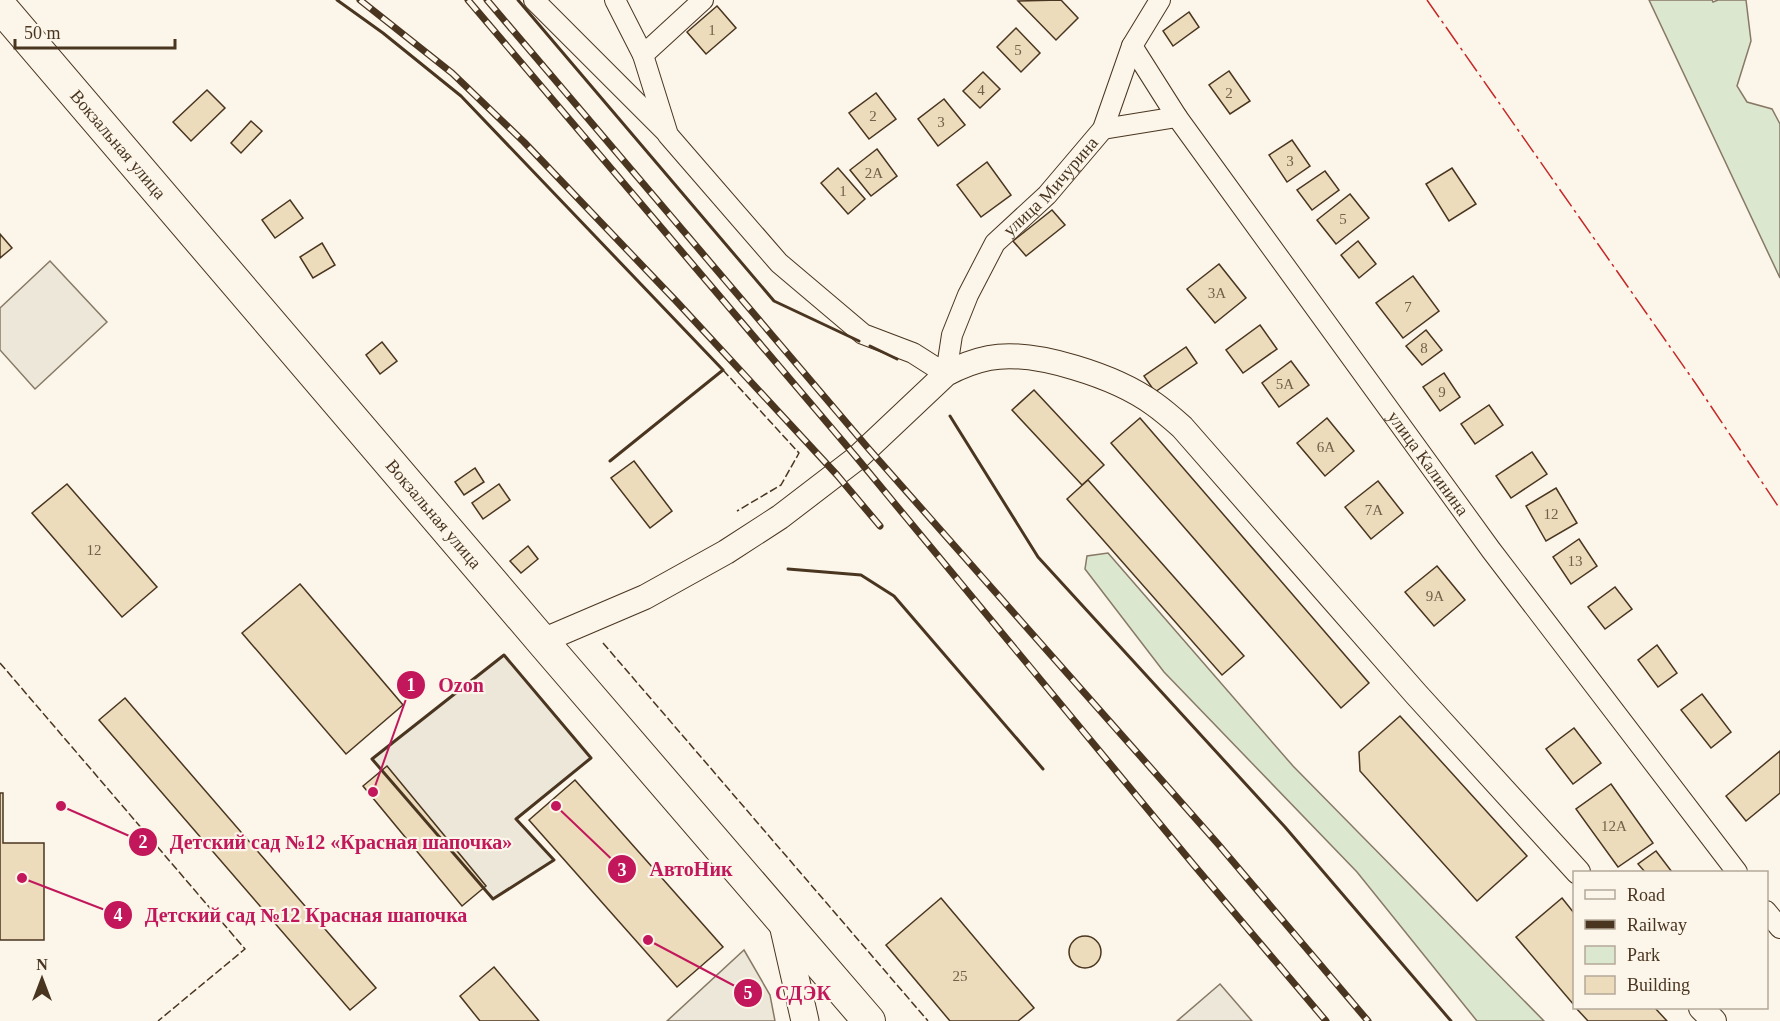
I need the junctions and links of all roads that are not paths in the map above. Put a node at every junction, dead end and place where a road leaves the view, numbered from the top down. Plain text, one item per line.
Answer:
1 (534, 0) edge
2 (615, 0) edge
3 (703, 0) edge
4 (1160, 0) edge
5 (0, 6) edge
6 (1132, 46) junction
7 (643, 55) junction
8 (1177, 117) junction
9 (1103, 129) junction
10 (668, 135) junction
11 (946, 374) junction
12 (542, 641) junction
13 (1576, 871) edge
14 (1735, 871) edge
15 (1768, 912) edge
16 (782, 920) junction
17 (1780, 928) edge
18 (1702, 1009) edge
19 (805, 1021) edge
20 (868, 1021) edge
21 (1714, 1021) edge

1 - 10 street
2 - 7 street
3 - 7 street
4 - 6 street, улица Мичурина
5 - 12 highway, Вокзальная улица
6 - 8 street, улица Калинина
6 - 9 street, улица Мичурина
7 - 10 street
8 - 9 street
8 - 14 street, улица Калинина
9 - 11 street, улица Мичурина
10 - 11 street
11 - 12 street
11 - 13 street
12 - 16 highway, Вокзальная улица
15 - 17 street
16 - 19 main road
16 - 20 highway, Вокзальная улица
18 - 21 street

